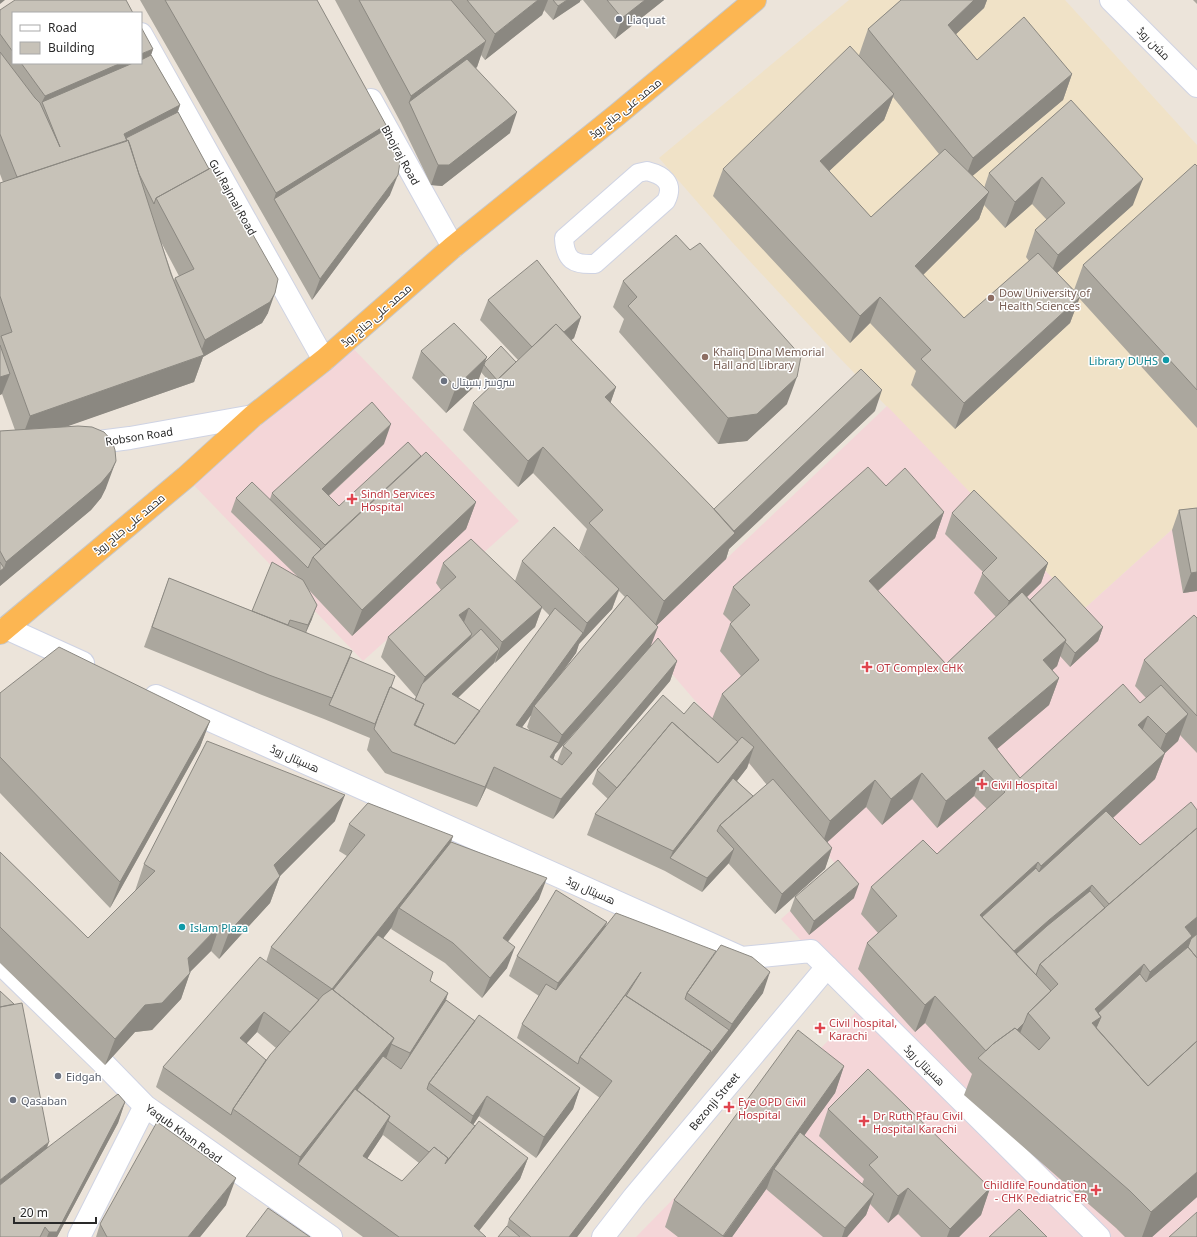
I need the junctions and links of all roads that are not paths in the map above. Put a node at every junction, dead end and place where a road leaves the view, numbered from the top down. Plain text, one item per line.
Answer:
1 (755, 0) edge
2 (1111, 0) edge
3 (142, 36) edge
4 (360, 82) edge
5 (1197, 86) edge
6 (666, 201) joint
7 (453, 247) junction
8 (324, 360) junction
9 (253, 416) junction
10 (60, 446) edge
11 (3, 631) edge
12 (100, 670) edge
13 (136, 687) edge
14 (0, 963) edge
15 (827, 967) junction
16 (145, 1106) junction
17 (79, 1237) edge
18 (331, 1237) edge
19 (603, 1237) edge
20 (1099, 1237) edge

1 - 7 highway, محمد علی جناح روڈ
2 - 5 street, مشن روڈ
3 - 8 street, Gul Rajmal Road
4 - 7 street, Bhojraj Road
6 - 6 street
7 - 8 highway, محمد علی جناح روڈ
8 - 9 highway, محمد علی جناح روڈ
9 - 10 street, Robson Road
9 - 11 highway, محمد علی جناح روڈ
11 - 12 street
13 - 15 street, ھسپتال روڈ
14 - 16 street, Yaqub Khan Road
15 - 19 street, Bezonji Street
15 - 20 street, ھسپتال روڈ
16 - 17 street
16 - 18 street, Yaqub Khan Road

